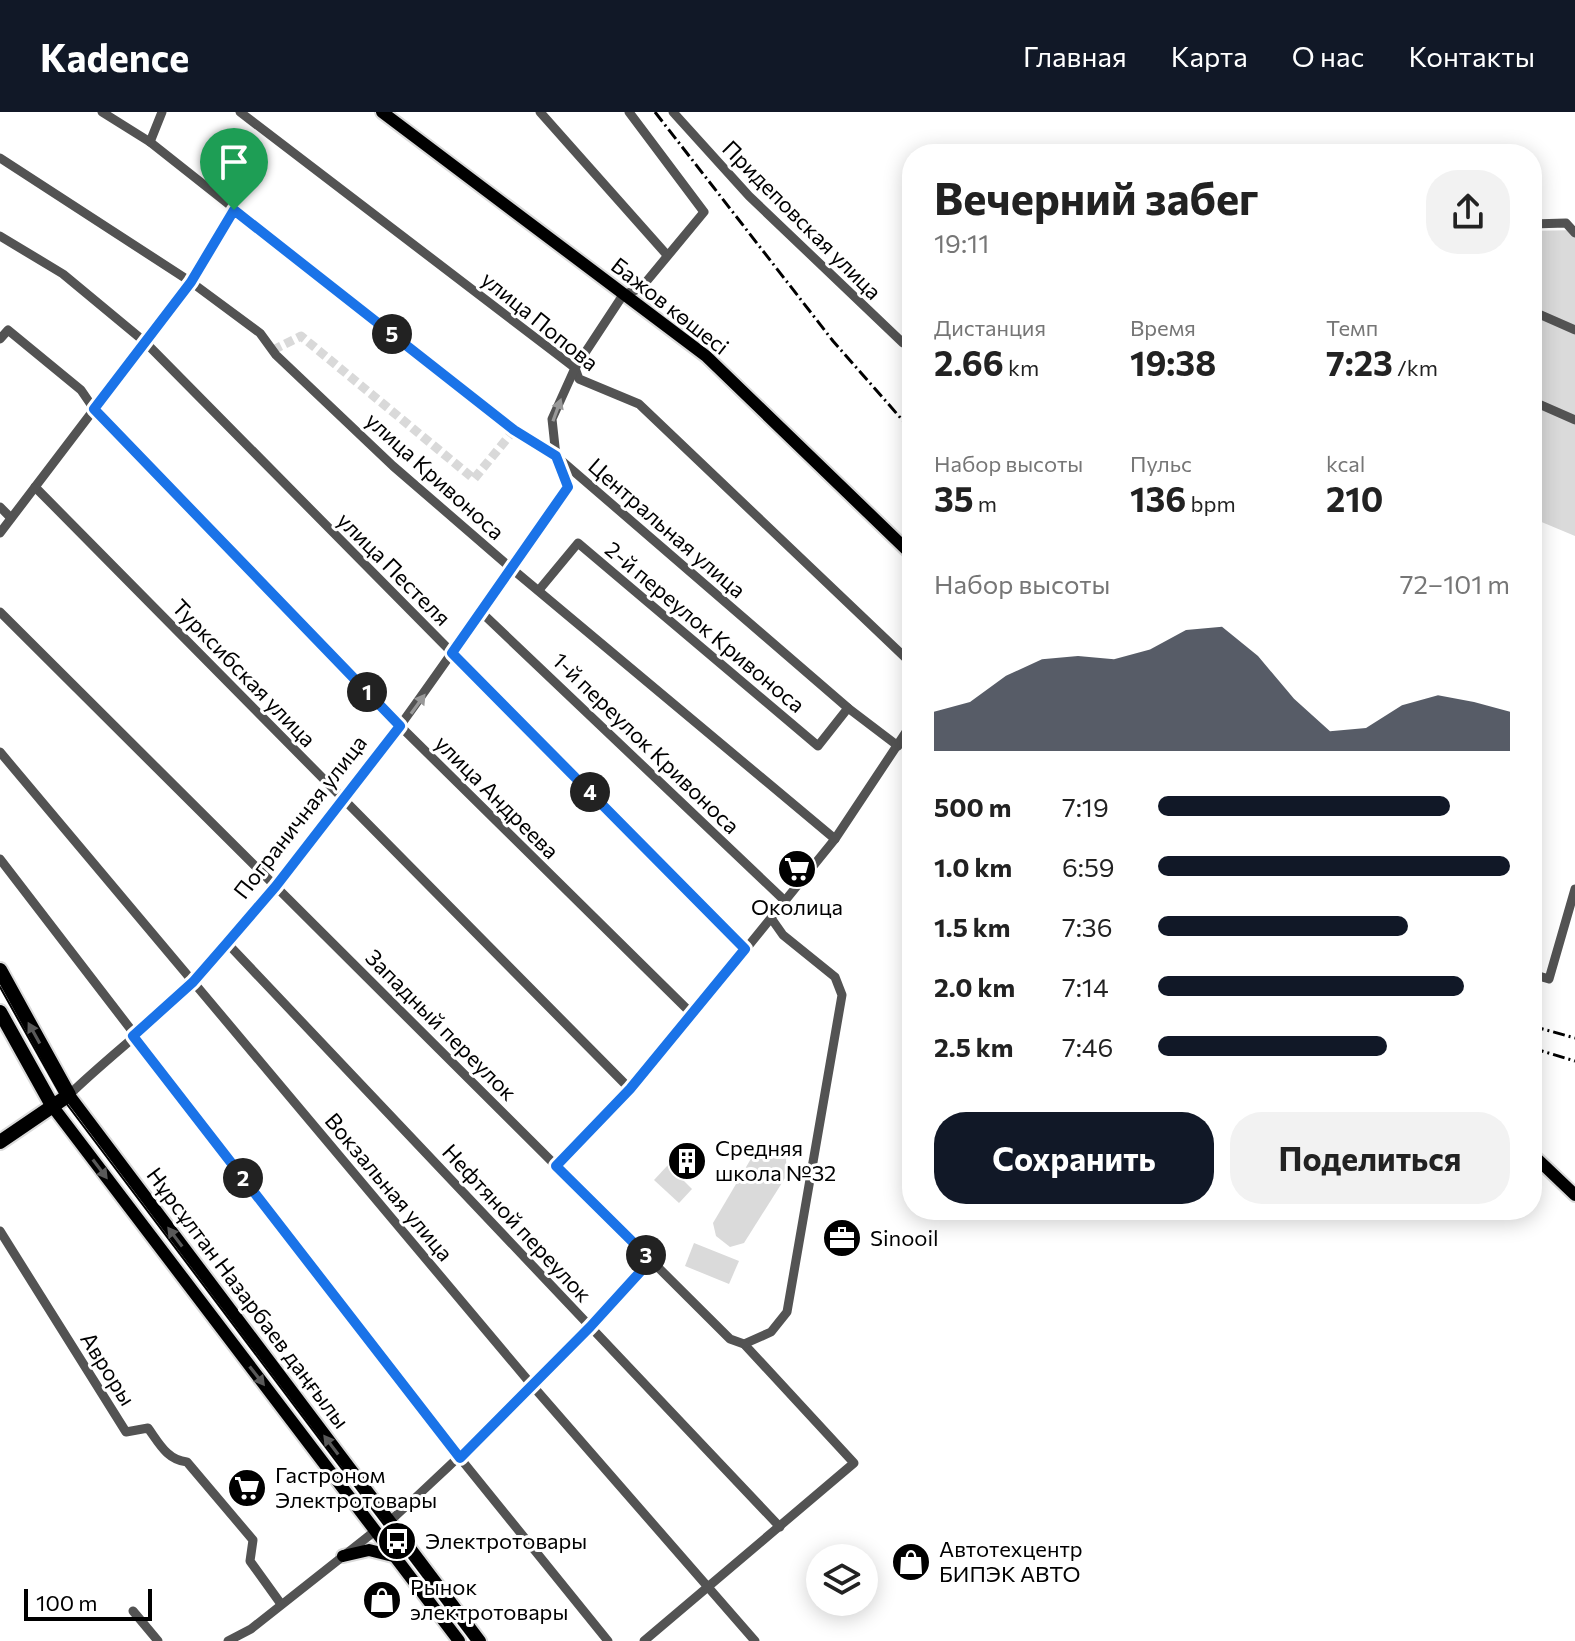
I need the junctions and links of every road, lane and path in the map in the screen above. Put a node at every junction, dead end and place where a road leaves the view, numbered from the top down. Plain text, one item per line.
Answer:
1 (102, 112) edge
2 (162, 112) edge
3 (240, 112) edge
4 (382, 112) edge
5 (540, 112) edge
6 (629, 112) edge
7 (673, 112) edge
8 (150, 142) junction
9 (0, 158) edge
10 (234, 210) junction
11 (1542, 224) edge
12 (1575, 233) edge
13 (0, 236) edge
14 (667, 255) junction
15 (191, 282) junction
16 (623, 295) junction
17 (1542, 315) edge
18 (1575, 330) edge
19 (0, 339) edge
20 (145, 342) junction
21 (902, 342) edge
22 (575, 368) junction
23 (1542, 405) edge
24 (94, 409) junction
25 (1575, 420) edge
26 (556, 456) junction
27 (35, 487) junction
28 (0, 507) edge
29 (11, 518) junction
30 (0, 533) edge
31 (902, 545) edge
32 (511, 568) junction
33 (539, 590) junction
34 (0, 612) edge
35 (481, 612) junction
36 (452, 653) junction
37 (902, 654) edge
38 (848, 708) junction
39 (400, 726) junction
40 (902, 739) edge
41 (898, 746) junction
42 (0, 752) edge
43 (343, 801) junction
44 (835, 839) junction
45 (0, 859) edge
46 (276, 886) junction
47 (1575, 889) edge
48 (785, 901) junction
49 (771, 918) junction
50 (227, 943) junction
51 (745, 949) junction
52 (0, 970) edge
53 (1542, 977) edge
54 (193, 982) junction
55 (0, 1012) edge
56 (693, 1015) junction
57 (133, 1036) junction
58 (630, 1089) junction
59 (69, 1095) junction
60 (53, 1107) junction
61 (0, 1142) edge
62 (1542, 1164) edge
63 (556, 1166) junction
64 (1575, 1195) edge
65 (0, 1231) edge
66 (651, 1260) junction
67 (590, 1327) junction
68 (744, 1344) junction
69 (531, 1384) junction
70 (460, 1458) junction
71 (389, 1522) junction
72 (780, 1527) junction
73 (375, 1531) junction
74 (343, 1556) junction
75 (393, 1556) junction
76 (708, 1587) junction
77 (281, 1604) junction
78 (133, 1611) dead end
79 (158, 1641) edge
80 (228, 1641) edge
81 (459, 1641) edge
82 (480, 1641) edge
83 (608, 1641) edge
84 (644, 1641) edge
85 (755, 1641) edge

1 - 8 street, Центральная улица
2 - 8 street
3 - 22 street, улица Попова
4 - 16 main road, Бажов көшесі
5 - 14 street
6 - 14 street, Пограничная улица
7 - 21 street, Придеповская улица
8 - 10 street, Центральная улица
9 - 15 street, улица Кривоноса
10 - 15 street
10 - 26 street, Центральная улица
11 - 12 street
13 - 20 street, улица Пестеля
14 - 16 street, Пограничная улица
15 - 20 street
15 - 32 street, улица Кривоноса
16 - 22 street, Пограничная улица
16 - 31 main road, Бажов көшесі
17 - 18 street
19 - 24 street, улица Андреева
20 - 24 street
20 - 36 street, улица Пестеля
26 -> 22 street, Пограничная улица
22 - 37 street, улица Попова
23 - 25 street
24 - 27 street
24 - 39 street, улица Андреева
26 - 32 street, Пограничная улица
26 - 38 street, Центральная улица
27 - 29 street
27 - 43 street, Турксибская улица
28 - 29 street
29 - 30 street
32 - 33 street, улица Кривоноса
32 - 35 street, Пограничная улица
33 - 38 street, 2-й переулок Кривоноса
33 - 44 street, улица Кривоноса
34 - 46 street, Западный переулок
35 - 36 street, Пограничная улица
35 - 48 street, 1-й переулок Кривоноса
39 -> 36 street, Пограничная улица
36 - 51 street, улица Пестеля
38 - 41 street, Центральная улица
39 - 43 street, Пограничная улица
39 - 56 street, улица Андреева
40 - 41 street
41 - 44 street
42 - 54 street, Вокзальная улица
43 - 46 street, Пограничная улица
43 - 58 street, Турксибская улица
44 - 48 street
45 - 57 street
46 - 50 street, Пограничная улица
46 - 63 street, Западный переулок
47 - 53 street
48 - 49 street
49 - 51 street
49 - 68 street
50 - 54 street, Пограничная улица
50 - 67 street, Нефтяной переулок
51 - 56 street
59 -> 52 highway, Нұрсұлтан Назарбаев даңғылы
54 - 57 street, Пограничная улица
54 - 69 street, Вокзальная улица
55 - 60 highway, Нұрсұлтан Назарбаев даңғылы
56 - 58 street
57 - 59 street, Пограничная улица
57 - 70 street
58 - 63 street
59 - 60 highway, Пограничная улица
71 -> 59 main road, Нұрсұлтан Назарбаев даңғылы
60 - 61 highway, Пограничная улица
60 -> 73 main road, Нұрсұлтан Назарбаев даңғылы
62 - 64 main road
63 - 66 street, Западный переулок
65 - 77 street, Авроры
66 - 67 street
66 - 68 street, Западный переулок
67 - 69 street
67 - 72 street, Нефтяной переулок
68 - 72 street, Западный переулок
69 - 70 street
69 - 76 street, Вокзальная улица
70 - 71 street
70 - 83 street
71 - 73 main road
71 - 82 main road, Нұрсұлтан Назарбаев даңғылы
72 - 76 street
73 - 74 street
73 - 75 main road, Нұрсұлтан Назарбаев даңғылы
74 - 75 main road
74 - 77 street
75 - 81 main road, Нұрсұлтан Назарбаев даңғылы
76 - 84 street
76 - 85 street, Вокзальная улица
77 - 80 street
78 - 79 street

